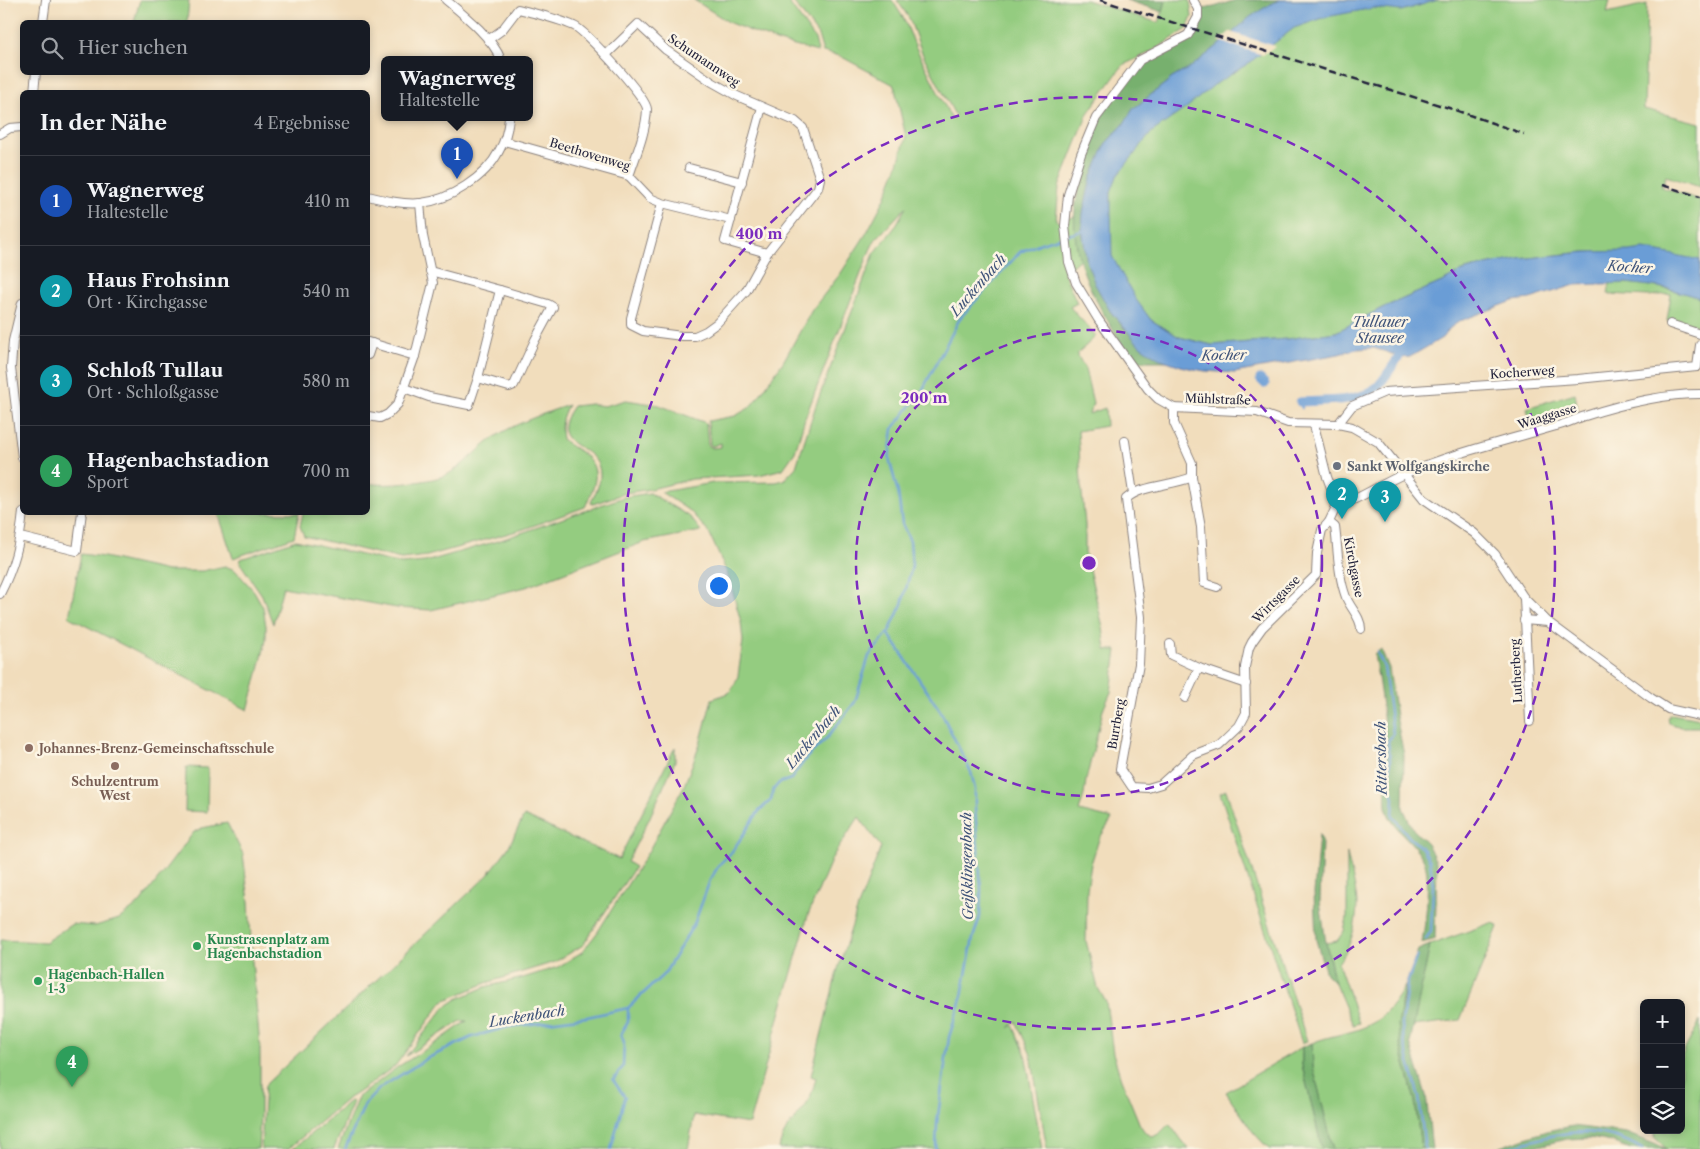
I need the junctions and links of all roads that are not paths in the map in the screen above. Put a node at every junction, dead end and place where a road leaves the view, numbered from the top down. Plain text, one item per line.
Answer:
1 (46, 0) edge
2 (446, 0) edge
3 (1192, 0) edge
4 (43, 20) edge
5 (488, 40) junction
6 (606, 55) junction
7 (498, 56) edge
8 (615, 66) junction
9 (608, 73) dead end
10 (36, 75) edge
11 (34, 90) edge
12 (762, 107) junction
13 (508, 121) edge
14 (20, 127) edge
15 (0, 134) edge
16 (504, 141) junction
17 (689, 168) dead end
18 (630, 176) junction
19 (742, 182) junction
20 (370, 196) edge
21 (420, 203) junction
22 (662, 203) junction
23 (730, 220) junction
24 (767, 253) junction
25 (430, 271) junction
26 (500, 290) junction
27 (20, 311) edge
28 (1670, 324) dead end
29 (1700, 334) edge
30 (370, 343) edge
31 (1700, 345) edge
32 (414, 356) junction
33 (478, 378) junction
34 (404, 388) junction
35 (1700, 394) edge
36 (1174, 408) junction
37 (370, 416) edge
38 (1338, 424) junction
39 (1314, 425) junction
40 (1125, 441) dead end
41 (20, 442) edge
42 (1404, 474) junction
43 (1192, 477) junction
44 (1133, 493) junction
45 (1336, 508) junction
46 (24, 515) edge
47 (82, 515) edge
48 (1329, 522) junction
49 (20, 537) junction
50 (1217, 587) dead end
51 (0, 594) edge
52 (1524, 598) junction
53 (1524, 620) junction
54 (1548, 622) junction
55 (1361, 629) dead end
56 (1255, 637) joint
57 (1170, 644) dead end
58 (1199, 668) junction
59 (1246, 684) junction
60 (1185, 698) dead end
61 (1700, 716) edge
62 (1530, 720) dead end

1 - 4 street
2 - 5 street
3 - 36 street, Mühlstraße
5 - 6 street
5 - 7 street
6 - 8 street
6 - 12 street, Schumannweg
8 - 9 street
8 - 18 street
10 - 11 street
12 - 19 street
12 - 24 street, Schumannweg
13 - 16 street
14 - 15 street
16 - 18 street, Beethovenweg
16 - 21 street
17 - 19 street
18 - 22 street, Beethovenweg
19 - 23 street
20 - 21 street
21 - 25 street
22 - 23 street, Beethovenweg
22 - 24 street, Schumannweg
23 - 24 street
25 - 26 street
25 - 32 street
26 - 33 street
26 - 33 street
27 - 41 street
28 - 29 street
30 - 32 street
31 - 38 street, Kocherweg
32 - 34 street
33 - 34 street
34 - 37 street
35 - 42 street, Waaggasse
36 - 39 street, Mühlstraße
36 - 43 street
38 - 39 street, Mühlstraße
38 - 42 street, Mühlstraße
39 - 45 street
40 - 44 street, Burrberg
42 - 45 street, Waaggasse
42 - 52 street, Mühlstraße
43 - 44 street
43 - 50 street
44 - 59 street, Burrberg
45 - 48 street
46 - 49 street
47 - 49 street
48 - 55 street, Kirchgasse
48 - 56 street, Wirtsgasse
49 - 51 street
52 - 53 street, Lutherberg
52 - 54 street, Mühlstraße
53 - 54 street
53 - 62 street, Lutherberg
54 - 61 street, Mühlstraße
56 - 59 street, Burrberg
57 - 58 street
58 - 59 street
58 - 60 street

